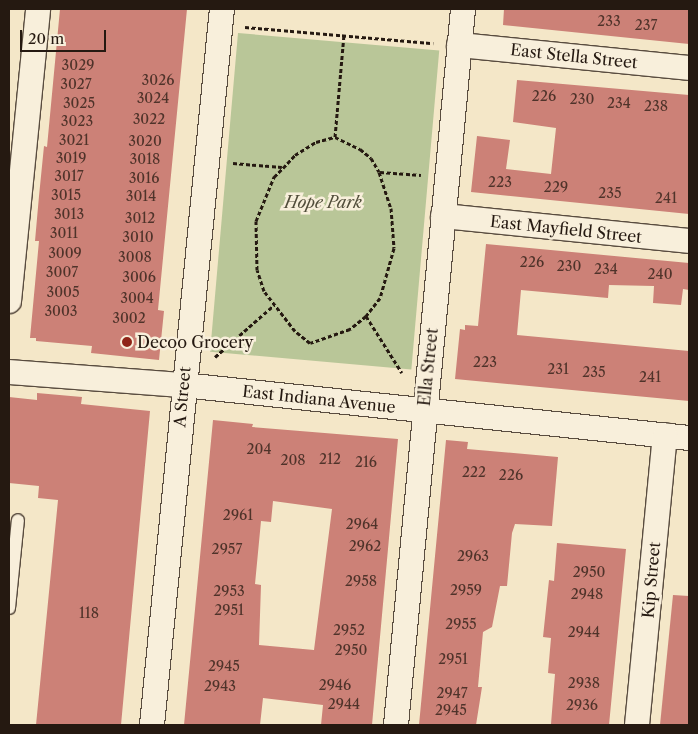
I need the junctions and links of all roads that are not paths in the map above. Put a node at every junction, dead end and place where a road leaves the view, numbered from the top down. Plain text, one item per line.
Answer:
1 (38, 9) edge
2 (463, 9) edge
3 (221, 17) edge
4 (459, 45) junction
5 (689, 68) edge
6 (443, 216) junction
7 (689, 241) edge
8 (9, 301) edge
9 (9, 372) edge
10 (183, 385) junction
11 (424, 409) junction
12 (665, 435) junction
13 (689, 438) edge
14 (18, 520) dead end
15 (9, 608) edge
16 (152, 725) edge
17 (396, 725) edge
18 (637, 725) edge

1 - 8 street
2 - 4 street, Ella Street
3 - 10 street, A Street
4 - 5 street, East Stella Street
4 - 6 street, Ella Street
6 - 7 street, East Mayfield Street
6 - 11 street, Ella Street
9 - 10 street, East Indiana Avenue
10 - 11 street, East Indiana Avenue
10 - 16 street, A Street
11 - 12 street, East Indiana Avenue
11 - 17 street, Ella Street
12 - 13 street, East Indiana Avenue
12 - 18 street, Kip Street
14 - 15 lane

